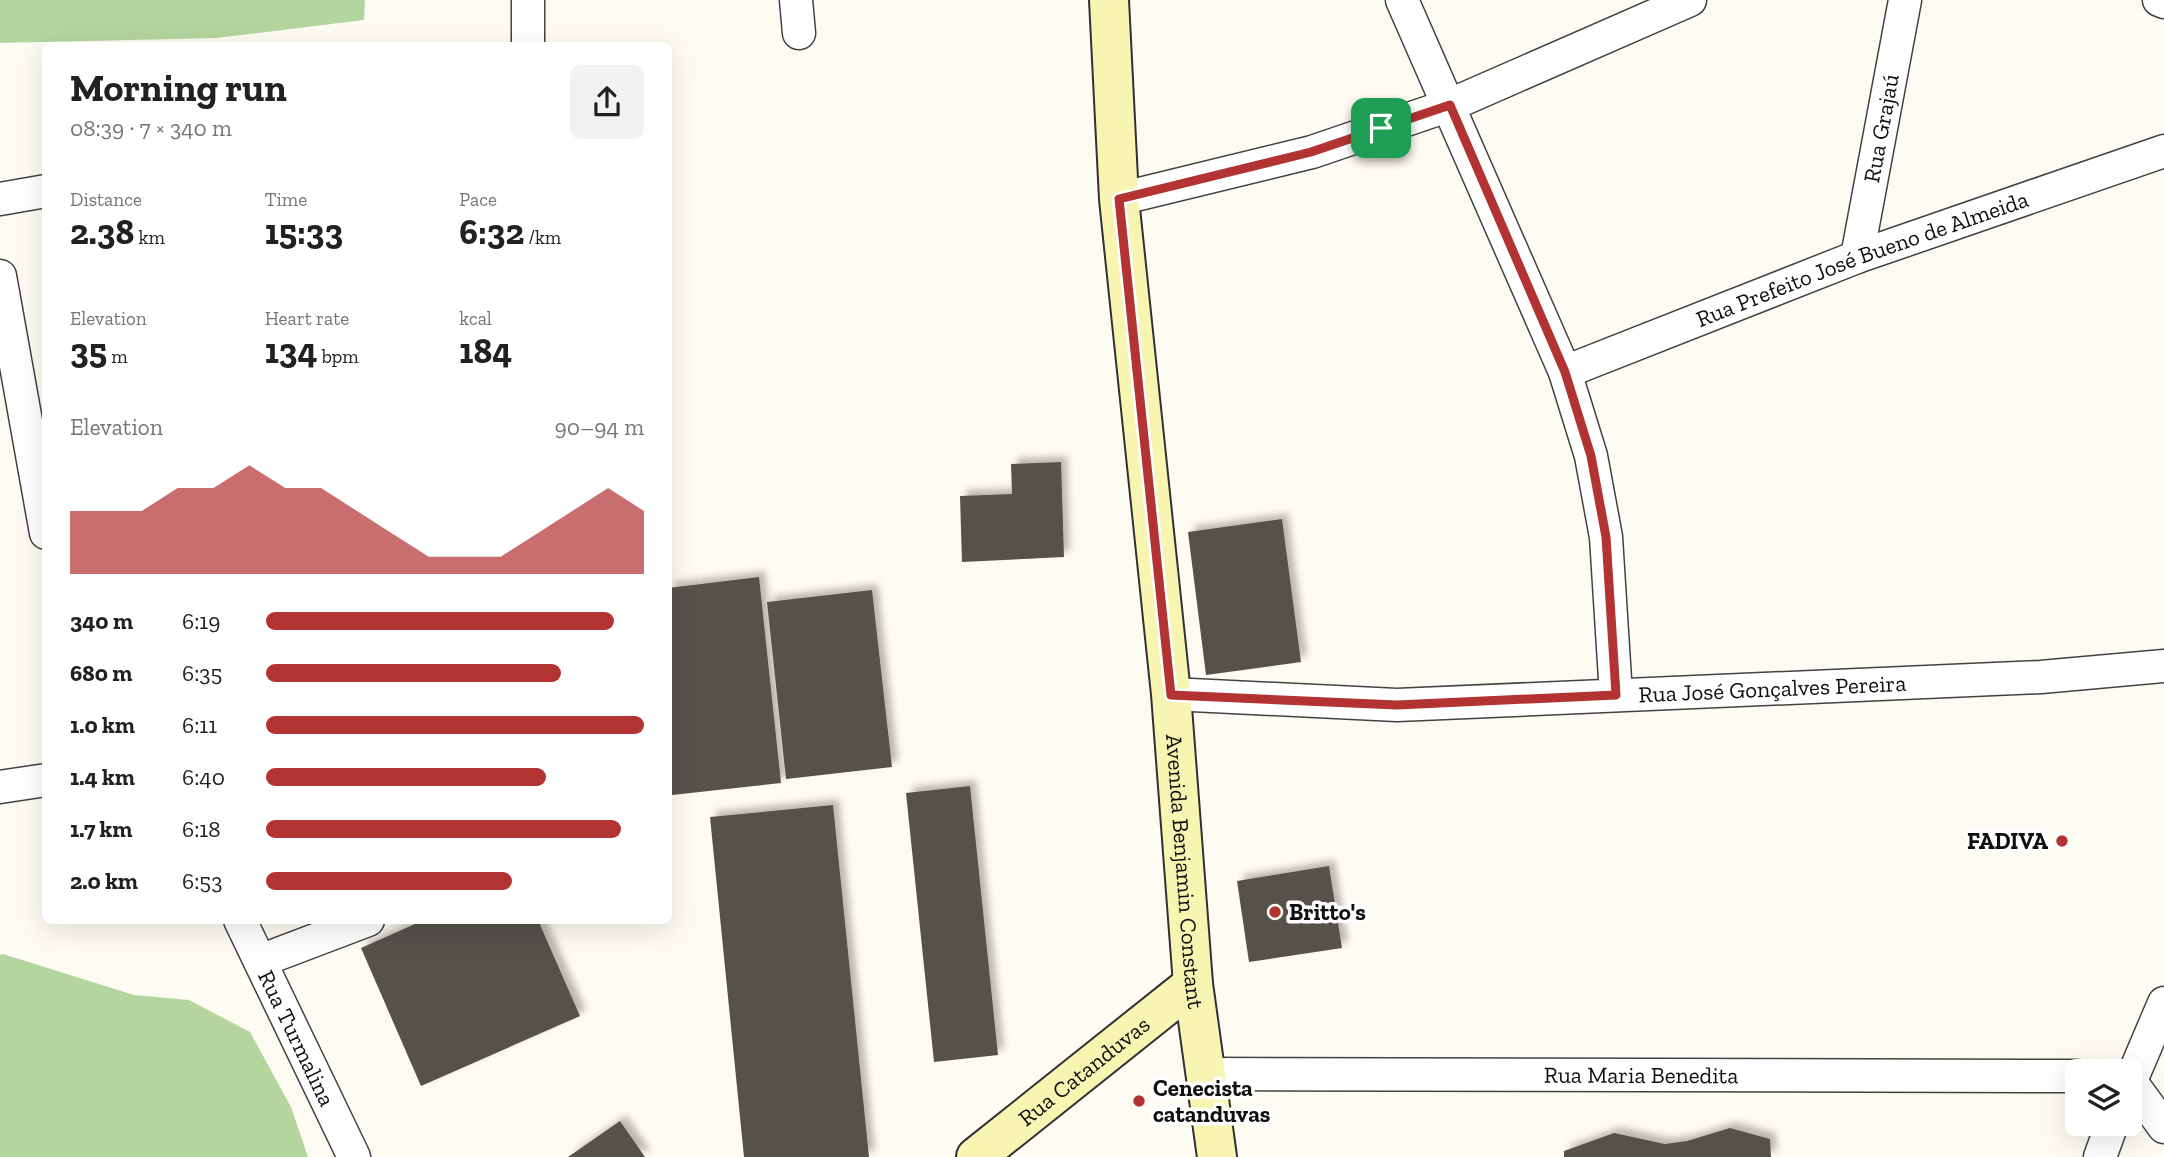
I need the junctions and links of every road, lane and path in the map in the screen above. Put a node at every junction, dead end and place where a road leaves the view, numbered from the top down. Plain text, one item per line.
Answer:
1 (528, 0) edge
2 (796, 0) edge
3 (1109, 0) edge
4 (1402, 0) edge
5 (1690, 0) edge
6 (1905, 0) edge
7 (2159, 0) edge
8 (2164, 2) edge
9 (799, 33) dead end
10 (528, 42) edge
11 (1450, 105) junction
12 (2164, 151) edge
13 (42, 192) edge
14 (0, 199) edge
15 (1119, 199) junction
16 (1857, 257) junction
17 (0, 276) edge
18 (1565, 372) junction
19 (42, 511) edge
20 (2164, 666) edge
21 (1171, 695) junction
22 (1616, 695) junction
23 (42, 781) edge
24 (0, 787) edge
25 (242, 924) edge
26 (357, 924) edge
27 (260, 961) junction
28 (1193, 984) junction
29 (2164, 1003) edge
30 (2140, 1059) edge
31 (2164, 1062) edge
32 (1205, 1074) junction
33 (2142, 1075) edge
34 (2065, 1076) edge
35 (2142, 1098) edge
36 (2164, 1127) edge
37 (2108, 1136) edge
38 (354, 1157) edge
39 (976, 1157) edge
40 (1217, 1157) edge
41 (2100, 1157) edge

1 - 10 street
2 - 9 street
3 - 15 main road, Avenida Benjamin Constant
4 - 11 street
5 - 11 street
6 - 16 street, Rua Grajaú
7 - 8 street
11 - 15 street
11 - 18 street
12 - 16 street, Rua Prefeito José Bueno de Almeida
13 - 14 street
15 - 21 main road, Avenida Benjamin Constant
16 - 18 street, Rua Prefeito José Bueno de Almeida
17 - 19 street
18 - 22 street
20 - 22 street, Rua José Gonçalves Pereira
21 - 22 street, Rua José Gonçalves Pereira
21 - 28 main road, Avenida Benjamin Constant
23 - 24 street
25 - 27 street, Rua Turmalina
26 - 27 street
27 - 38 street, Rua Turmalina
28 - 32 main road, Avenida Benjamin Constant
28 - 39 main road, Rua Catanduvas
29 - 30 street
31 - 33 street
32 - 34 street, Rua Maria Benedita
32 - 40 main road, Avenida Benjamin Constant
35 - 36 street
37 - 41 street

